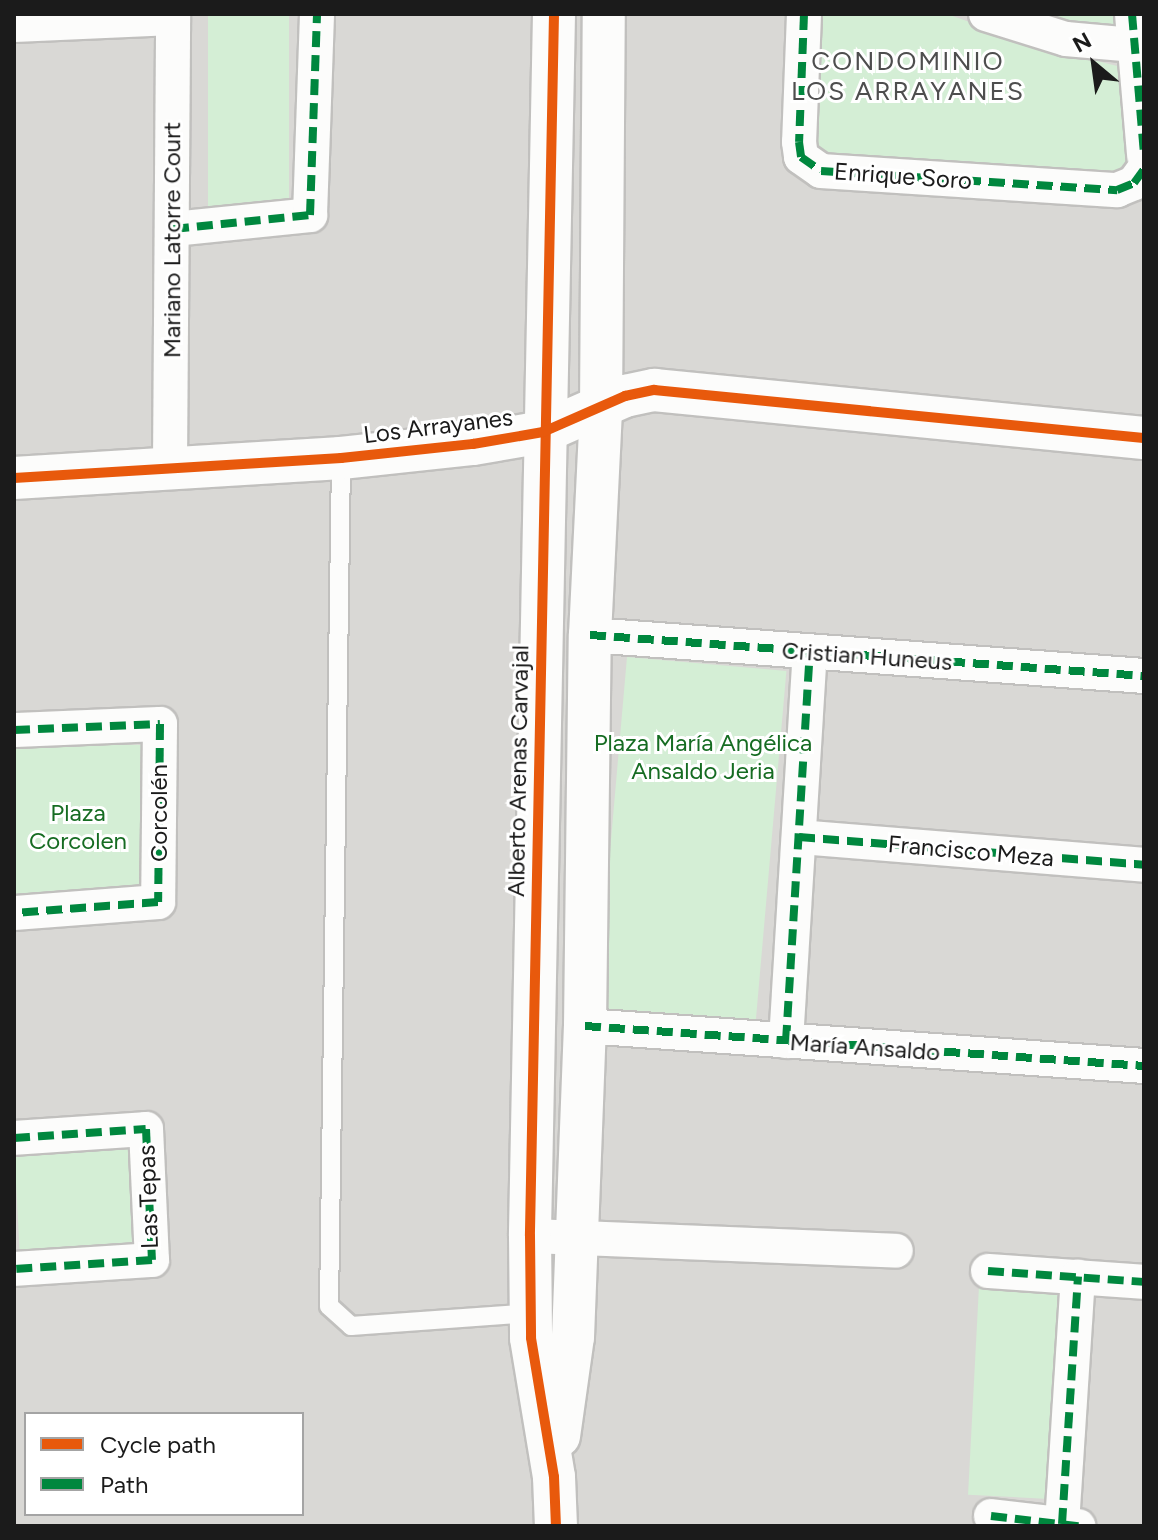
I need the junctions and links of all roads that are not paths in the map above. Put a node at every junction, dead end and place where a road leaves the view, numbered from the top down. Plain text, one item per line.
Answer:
1 (317, 14) edge
2 (554, 14) edge
3 (604, 14) edge
4 (804, 14) edge
5 (986, 14) edge
6 (173, 16) edge
7 (14, 25) edge
8 (1137, 35) edge
9 (1144, 155) edge
10 (1144, 169) edge
11 (173, 229) junction
12 (601, 410) junction
13 (543, 432) junction
14 (1144, 438) edge
15 (341, 458) junction
16 (170, 466) junction
17 (14, 478) edge
18 (590, 635) junction
19 (810, 652) junction
20 (1144, 676) edge
21 (14, 730) edge
22 (799, 837) junction
23 (1144, 865) edge
24 (537, 899) junction
25 (586, 903) junction
26 (14, 913) edge
27 (585, 1026) junction
28 (786, 1041) junction
29 (1144, 1066) edge
30 (14, 1138) edge
31 (530, 1236) junction
32 (578, 1237) junction
33 (896, 1251) dead end
34 (14, 1269) edge
35 (988, 1271) dead end
36 (1078, 1277) junction
37 (1144, 1282) edge
38 (531, 1313) junction
39 (554, 1477) junction
40 (991, 1516) dead end
41 (1070, 1525) edge
42 (556, 1526) edge

1 - 11 street
2 - 13 street, Alberto Arenas Carvajal
3 - 12 street, Alberto Arenas Carvajal
4 - 10 street, Enrique Soro
5 - 8 street
6 - 7 street
6 - 11 street, Mariano Latorre Court
8 - 9 street
11 - 16 street, Mariano Latorre Court
12 - 13 street, Los Arrayanes
12 - 14 street, Los Arrayanes
12 - 18 street, Alberto Arenas Carvajal
13 - 15 street, Los Arrayanes
13 - 24 street, Alberto Arenas Carvajal
15 - 16 street, Los Arrayanes
15 - 38 lane
16 - 17 street, Los Arrayanes
18 - 19 street, Cristian Huneus
18 - 25 street, Alberto Arenas Carvajal
19 - 20 street, Cristian Huneus
19 - 22 street
21 - 26 street, Corcolén
22 - 23 street, Francisco Meza
22 - 28 street
24 - 25 street, Alberto Arenas Carvajal
24 - 31 street, Alberto Arenas Carvajal
25 - 27 street, Alberto Arenas Carvajal
27 - 28 street, María Ansaldo
27 - 32 street, Alberto Arenas Carvajal
28 - 29 street, María Ansaldo
30 - 34 street, Las Tepas
31 - 32 street
31 - 38 street, Alberto Arenas Carvajal
32 - 33 street
32 - 39 street, Alberto Arenas Carvajal
35 - 36 street
36 - 37 street
36 - 41 street
38 - 39 street, Alberto Arenas Carvajal
39 - 42 street, Alberto Arenas Carvajal
40 - 41 street

